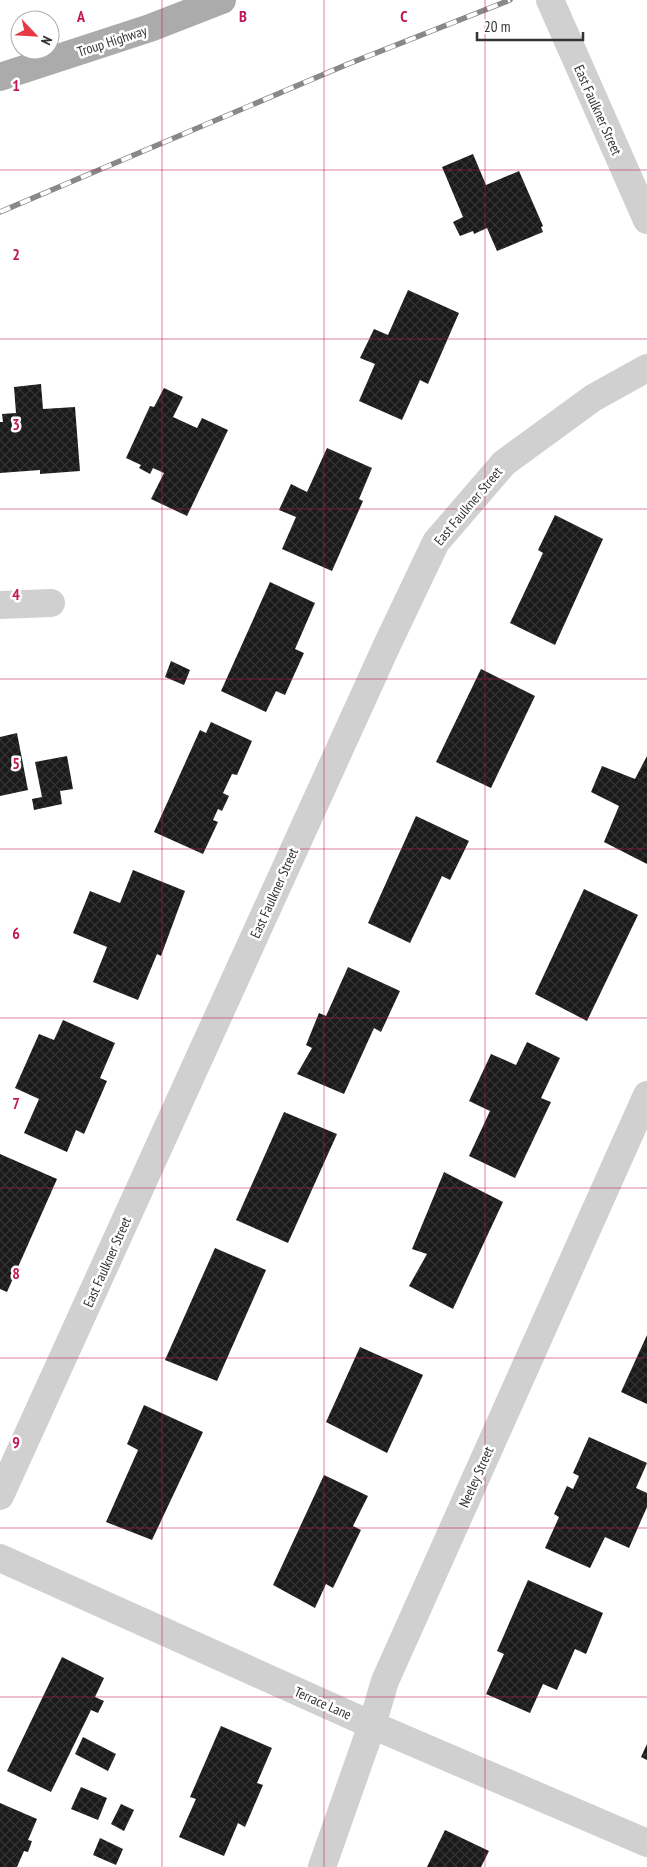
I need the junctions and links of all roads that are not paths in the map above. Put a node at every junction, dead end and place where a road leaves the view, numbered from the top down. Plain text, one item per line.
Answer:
1 (222, 0) edge
2 (550, 0) edge
3 (0, 77) edge
4 (647, 220) edge
5 (647, 368) edge
6 (51, 603) dead end
7 (0, 605) edge
8 (647, 1095) edge
9 (0, 1496) edge
10 (0, 1558) edge
11 (372, 1725) junction
12 (647, 1843) edge
13 (322, 1867) edge

1 - 3 main road, Troup Highway
2 - 4 street, East Faulkner Street
5 - 9 street, East Faulkner Street
6 - 7 street
8 - 11 street, Neeley Street
10 - 11 street, Terrace Lane
11 - 12 street, Terrace Lane
11 - 13 street, Neeley Street

